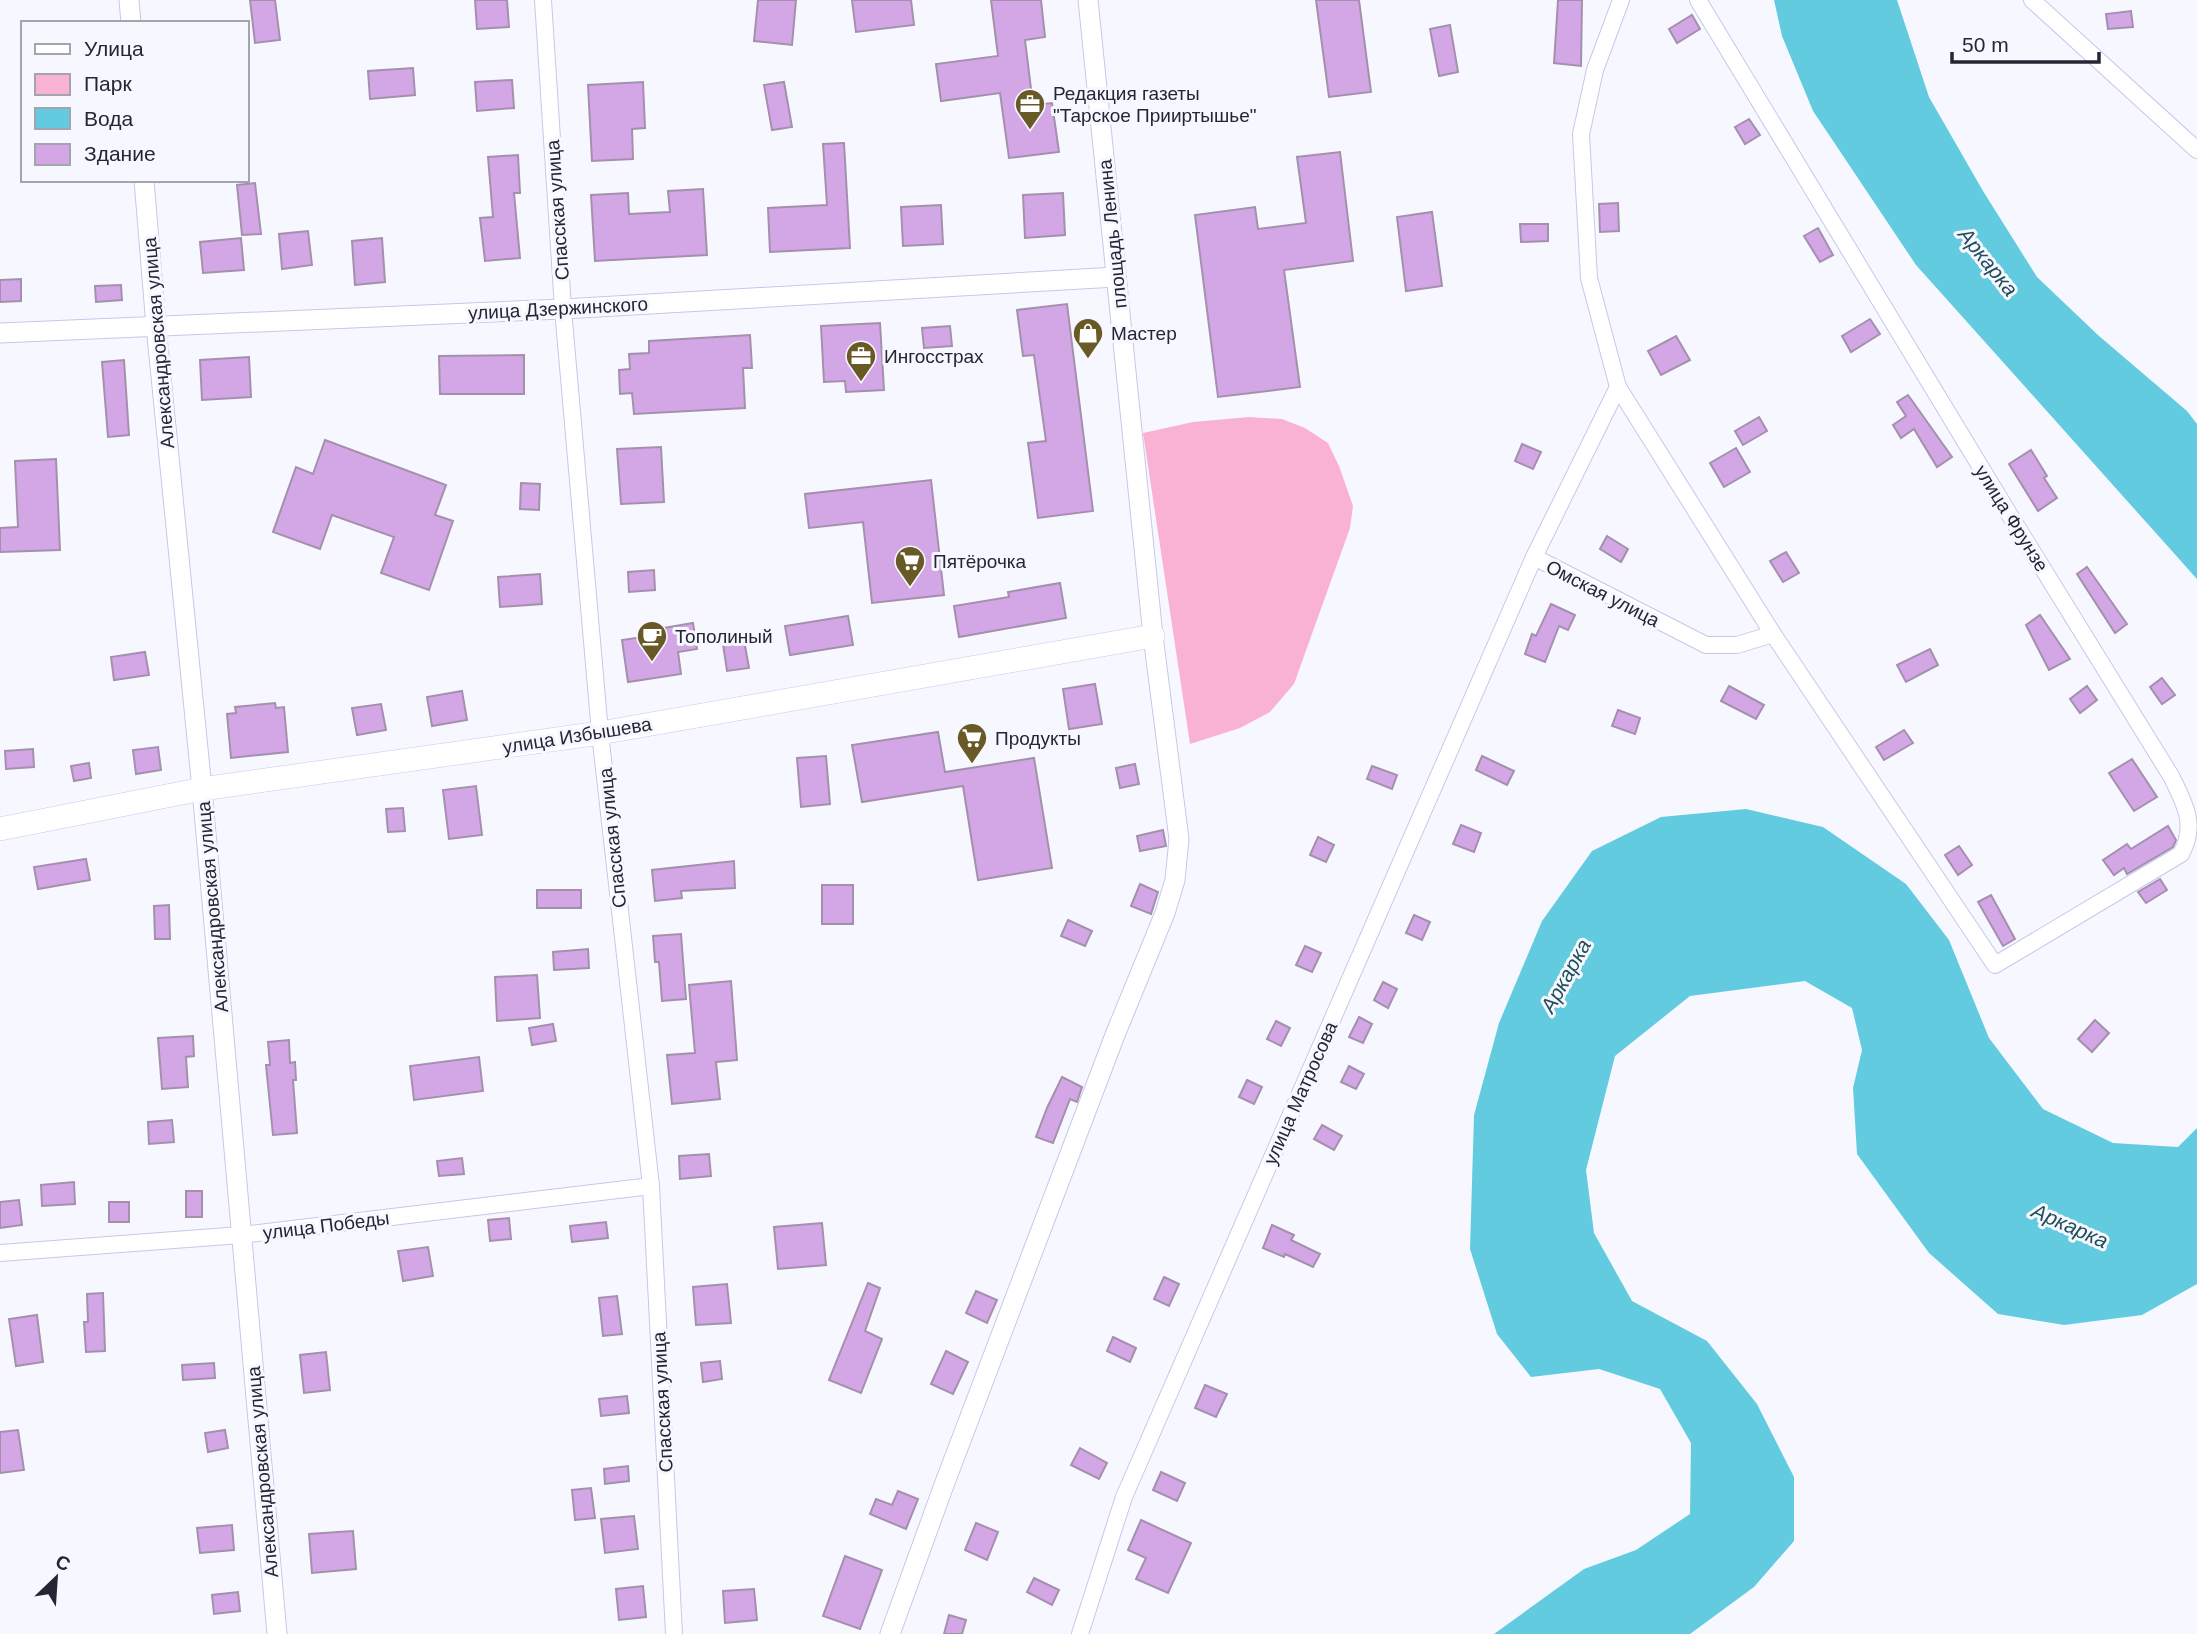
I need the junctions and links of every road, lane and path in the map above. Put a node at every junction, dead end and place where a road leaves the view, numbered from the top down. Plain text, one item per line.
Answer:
1 (129, 0) edge
2 (543, 0) edge
3 (1088, 0) edge
4 (1621, 0) edge
5 (1698, 0) edge
6 (2032, 0) edge
7 (131, 21) edge
8 (2197, 150) edge
9 (144, 182) edge
10 (1116, 277) junction
11 (563, 309) junction
12 (156, 326) junction
13 (0, 333) edge
14 (1618, 387) junction
15 (1534, 557) junction
16 (1773, 634) junction
17 (1153, 636) junction
18 (600, 733) junction
19 (202, 789) junction
20 (0, 829) edge
21 (651, 1185) junction
22 (241, 1235) junction
23 (0, 1252) edge
24 (277, 1634) edge
25 (674, 1634) edge
26 (890, 1634) edge
27 (1080, 1634) edge

1 - 7 street
2 - 11 street, Спасская улица
3 - 10 street, площадь Ленина
4 - 14 street
5 - 16 street, улица Фрунзе
6 - 8 street
9 - 12 street, Александровская улица
10 - 11 street, улица Дзержинского
10 - 17 street, площадь Ленина
11 - 12 street, улица Дзержинского
11 - 18 street, Спасская улица
12 - 13 street, улица Дзержинского
12 - 19 street, Александровская улица
14 - 15 street, Омская улица
14 - 16 street
15 - 16 street, Омская улица
15 - 27 street, улица Матросова
17 - 18 main road, улица Избышева
17 - 26 street, площадь Ленина
18 - 19 main road, улица Избышева
18 - 21 street, Спасская улица
19 - 20 main road, улица Избышева
19 - 22 street, Александровская улица
21 - 22 street, улица Победы
21 - 25 street, Спасская улица
22 - 23 street, улица Победы
22 - 24 street, Александровская улица

